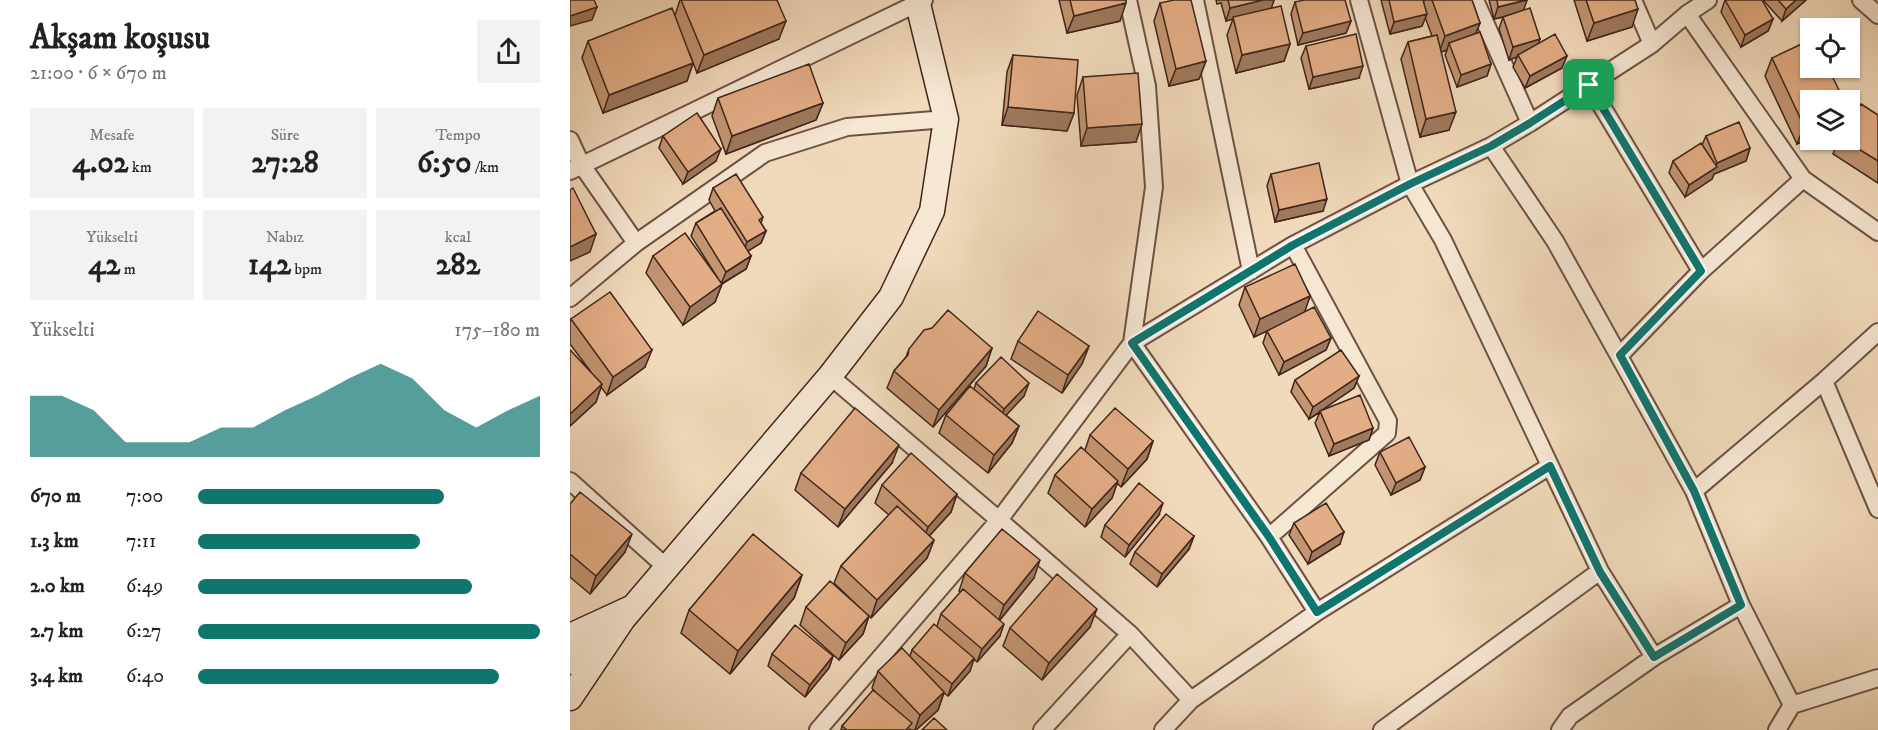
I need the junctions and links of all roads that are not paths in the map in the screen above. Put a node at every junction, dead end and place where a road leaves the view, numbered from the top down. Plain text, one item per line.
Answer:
1 (1128, 0) edge
2 (1195, 0) edge
3 (1359, 0) edge
4 (1475, 0) edge
5 (1633, 0) edge
6 (1708, 0) edge
7 (1861, 0) edge
8 (920, 1) edge
9 (1687, 14) junction
10 (1878, 15) edge
11 (1652, 44) junction
12 (1589, 85) junction
13 (946, 119) junction
14 (1530, 123) junction
15 (570, 140) edge
16 (1491, 146) junction
17 (575, 167) edge
18 (1803, 179) junction
19 (1410, 184) junction
20 (1878, 232) edge
21 (636, 243) junction
22 (1293, 245) junction
23 (1251, 271) junction
24 (1701, 271) junction
25 (570, 298) edge
26 (1878, 332) edge
27 (1132, 343) junction
28 (1620, 355) junction
29 (830, 376) junction
30 (1824, 381) junction
31 (1550, 466) junction
32 (570, 481) edge
33 (1694, 491) junction
34 (1878, 509) edge
35 (999, 520) junction
36 (1269, 537) junction
37 (666, 567) junction
38 (1600, 572) junction
39 (1741, 605) junction
40 (1317, 612) junction
41 (628, 613) junction
42 (1130, 634) junction
43 (570, 636) edge
44 (1654, 657) junction
45 (570, 662) edge
46 (1878, 678) edge
47 (570, 698) edge
48 (1191, 700) junction
49 (1792, 705) junction
50 (1410, 710) junction
51 (818, 730) edge
52 (1042, 730) edge
53 (1164, 730) edge
54 (1382, 730) edge
55 (1399, 730) edge
56 (1560, 730) edge
57 (1777, 730) edge

1 - 27 street
2 - 23 street
3 - 19 street
4 - 14 street
5 - 11 street
6 - 9 street
7 - 10 street
8 - 13 street
8 - 17 street
9 - 11 street
9 - 18 street
11 - 12 street
12 - 14 street
12 - 24 street
13 - 21 street
13 - 29 street
14 - 16 street
15 - 17 street
16 - 19 street
16 - 28 street
17 - 21 street
18 - 20 street
18 - 24 street
19 - 22 street
19 - 31 street
21 - 25 street
22 - 23 street
22 - 36 street
23 - 27 street
24 - 28 street
26 - 30 street
27 - 35 street
27 - 36 street
28 - 33 street
29 - 35 street
29 - 37 street
30 - 33 street
30 - 34 street
31 - 38 street
31 - 40 street
32 - 37 street
33 - 39 street
35 - 42 street
35 - 51 street
36 - 40 street
37 - 41 street
38 - 44 street
38 - 50 street
39 - 44 street
39 - 49 street
40 - 48 street
41 - 43 street
41 - 45 street
41 - 47 street
42 - 48 street
42 - 52 street
44 - 56 street
46 - 49 street
48 - 53 street
49 - 57 street
50 - 54 street
50 - 55 street

